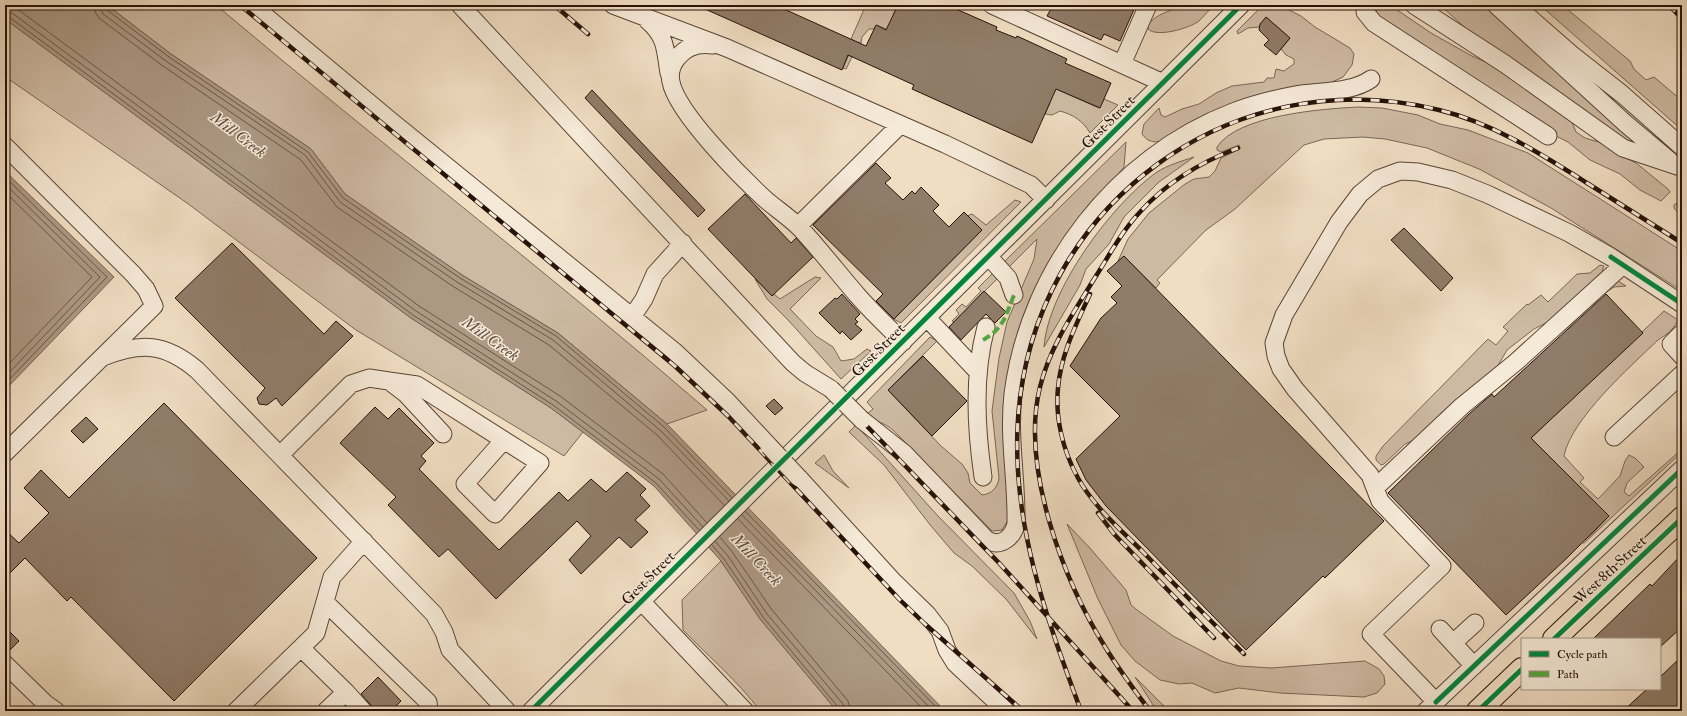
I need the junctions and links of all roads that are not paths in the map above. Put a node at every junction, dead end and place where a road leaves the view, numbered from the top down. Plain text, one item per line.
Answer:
1 (252, 5) edge
2 (460, 5) edge
3 (613, 5) edge
4 (992, 5) edge
5 (1148, 5) edge
6 (1241, 5) edge
7 (1365, 5) edge
8 (1414, 5) edge
9 (1496, 5) edge
10 (1515, 5) edge
11 (642, 17) junction
12 (727, 48) junction
13 (1122, 64) junction
14 (1371, 79) dead end
15 (671, 83) junction
16 (1163, 83) junction
17 (900, 125) junction
18 (1548, 136) dead end
19 (5, 146) edge
20 (1682, 147) edge
21 (1680, 168) edge
22 (1046, 200) junction
23 (798, 226) junction
24 (683, 243) junction
25 (989, 257) junction
26 (1617, 261) junction
27 (1014, 295) dead end
28 (1682, 304) edge
29 (632, 317) junction
30 (927, 318) junction
31 (986, 327) dead end
32 (1682, 333) edge
33 (903, 342) junction
34 (1682, 356) edge
35 (103, 357) junction
36 (978, 372) junction
37 (1682, 374) edge
38 (389, 381) junction
39 (443, 434) dead end
40 (1614, 437) dead end
41 (504, 441) dead end
42 (5, 453) edge
43 (280, 455) junction
44 (1682, 469) edge
45 (983, 477) dead end
46 (1375, 488) junction
47 (1682, 518) edge
48 (364, 541) junction
49 (641, 601) junction
50 (325, 602) junction
51 (1474, 623) dead end
52 (1440, 629) dead end
53 (1555, 638) edge
54 (1453, 643) junction
55 (301, 648) junction
56 (5, 664) edge
57 (1474, 666) junction
58 (1521, 670) edge
59 (346, 692) junction
60 (1431, 706) edge
61 (245, 708) edge
62 (56, 711) edge
63 (326, 711) edge
64 (363, 711) edge
65 (429, 711) edge
66 (507, 711) edge
67 (531, 711) edge
68 (745, 711) edge
69 (1006, 711) edge
70 (1478, 711) edge

1 - 29 street
2 - 24 street
3 - 11 street
4 - 13 street
5 - 13 street
6 - 16 street, Gest Street
7 - 18 street
8 - 21 street
9 - 21 street
10 - 20 street
11 - 12 street
11 - 15 street
12 - 15 street
12 - 17 street
13 - 16 street
14 - 24 street, bridge
15 - 23 street
16 - 22 street, Gest Street
17 - 22 street
17 - 23 street
19 - 35 street
22 - 25 street, Gest Street
23 - 33 street
24 - 29 street
25 - 27 street
25 - 30 street, Gest Street
26 - 28 street
26 - 46 street
26 - 46 street
29 - 69 street, bridge
30 - 33 street, Gest Street
30 - 36 street
31 - 36 street
32 - 34 street
33 - 49 street, Gest Street
35 - 42 street
35 - 43 street
36 - 45 street
37 - 40 street
38 - 39 street
38 - 41 street
38 - 43 street
43 - 48 street
44 - 57 street
46 - 60 street
47 - 53 main road, West 8th Street
48 - 50 street
48 - 66 street
49 - 67 street, Gest Street
49 - 68 street
50 - 55 street
50 - 65 street
51 - 54 street
52 - 54 street
54 - 57 street
55 - 59 street
55 - 61 street
56 - 62 street
57 - 60 street
58 - 70 main road
59 - 63 street
59 - 64 street

